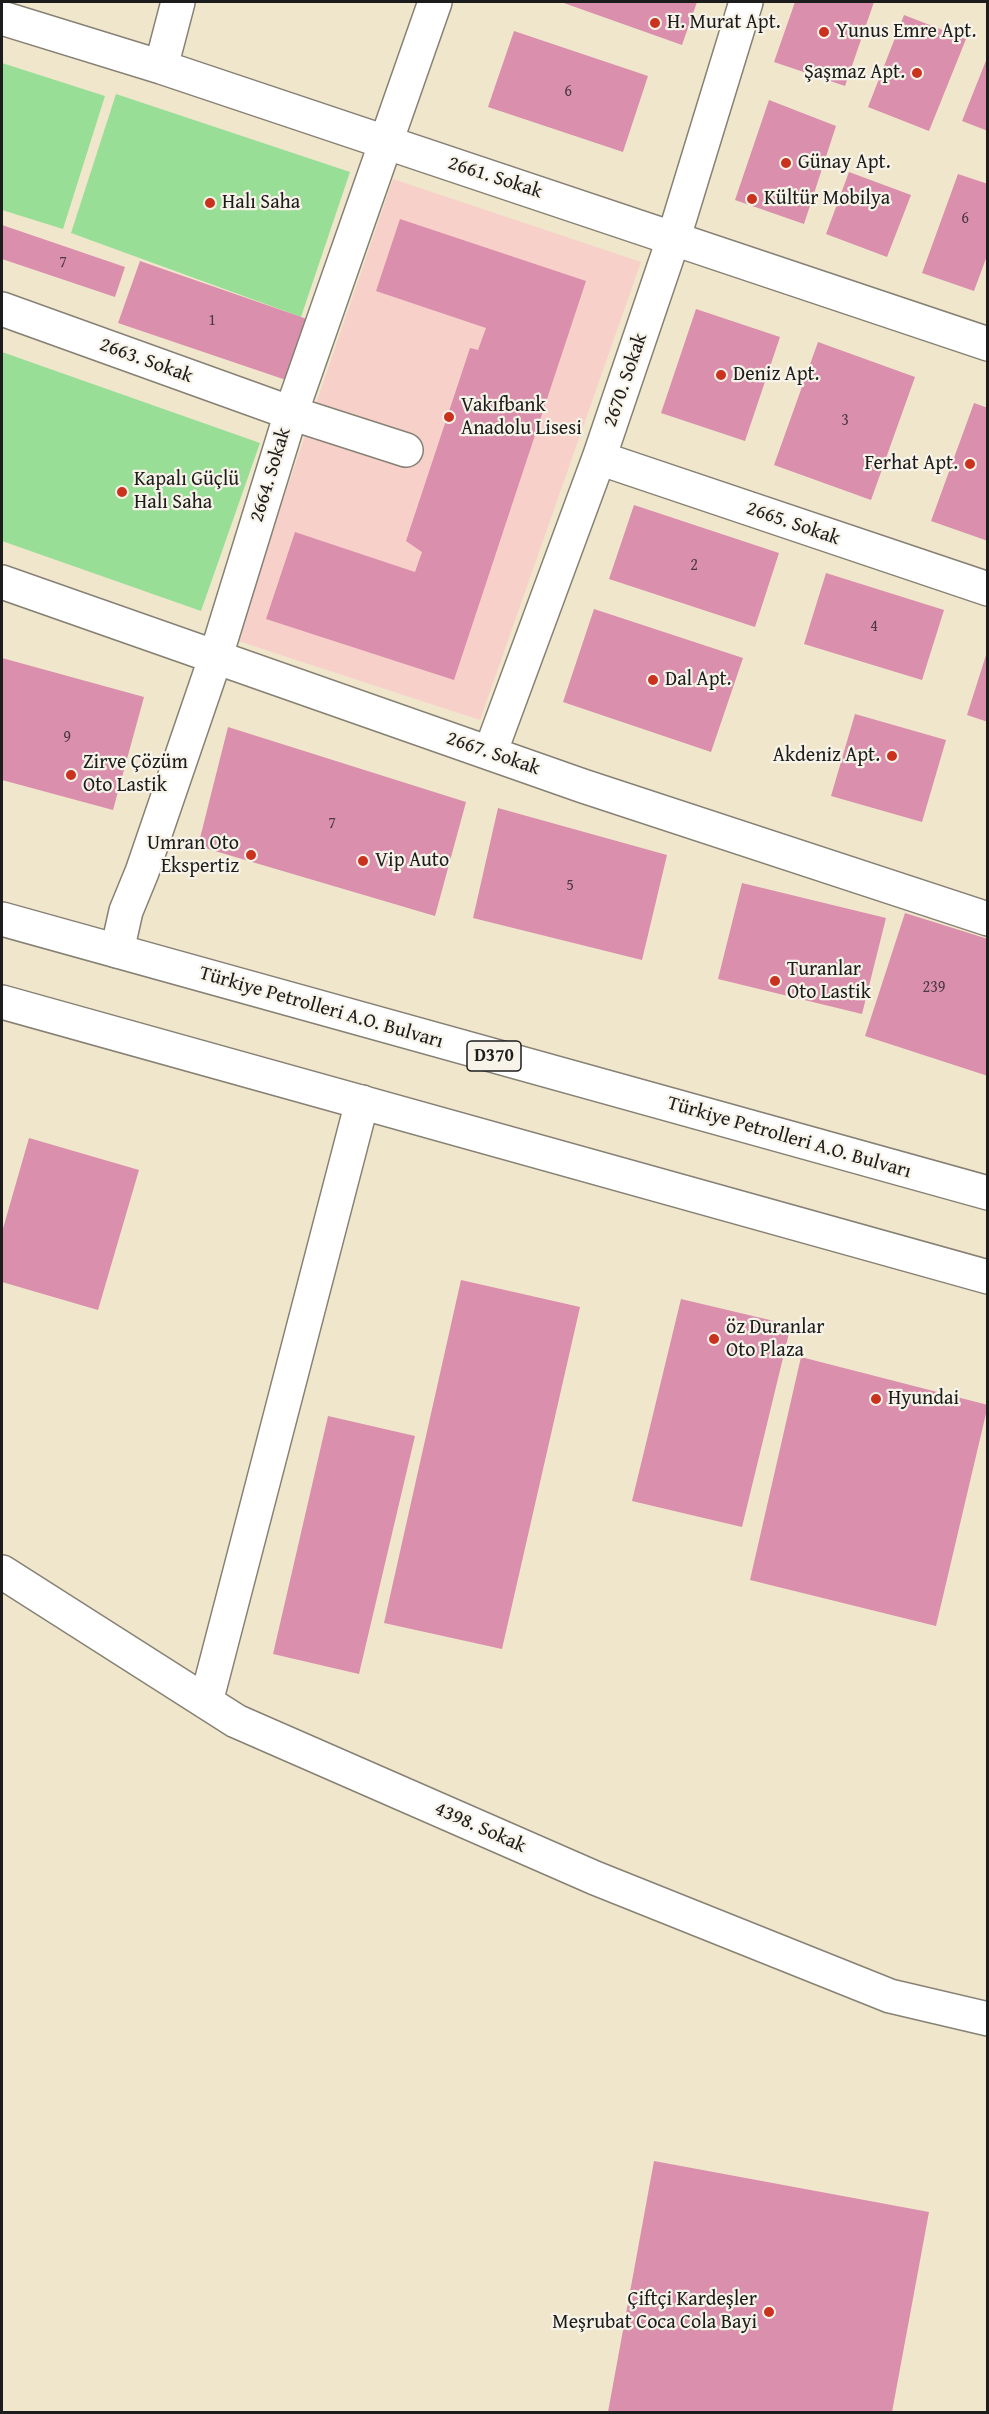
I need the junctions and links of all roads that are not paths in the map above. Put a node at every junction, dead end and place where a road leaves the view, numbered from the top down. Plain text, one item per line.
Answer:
1 (178, 2) edge
2 (435, 2) edge
3 (746, 2) edge
4 (2, 18) edge
5 (161, 67) junction
6 (387, 142) junction
7 (674, 237) junction
8 (2, 309) edge
9 (987, 344) edge
10 (291, 413) junction
11 (406, 450) dead end
12 (599, 458) junction
13 (2, 582) edge
14 (987, 589) edge
15 (214, 659) junction
16 (490, 753) junction
17 (2, 919) edge
18 (987, 919) edge
19 (117, 951) junction
20 (2, 1002) edge
21 (362, 1102) junction
22 (987, 1193) edge
23 (987, 1277) edge
24 (2, 1572) edge
25 (206, 1702) junction
26 (987, 2019) edge

1 - 5 main road
2 - 6 main road, 2664. Sokak
3 - 7 main road, 2670. Sokak
4 - 5 main road, 2661. Sokak
5 - 6 main road, 2661. Sokak
6 - 7 main road, 2661. Sokak
6 - 10 main road, 2664. Sokak
7 - 9 main road, 2661. Sokak
7 - 12 main road, 2670. Sokak
8 - 10 main road, 2663. Sokak
10 - 11 main road, 2663. Sokak
10 - 15 main road, 2664. Sokak
12 - 14 main road, 2665. Sokak
12 - 16 main road, 2670. Sokak
13 - 15 main road, 2667. Sokak
15 - 16 main road, 2667. Sokak
15 - 19 main road, 2664. Sokak
16 - 18 main road, 2667. Sokak
17 - 19 main road, Türkiye Petrolleri A.O. Bulvarı / D370
19 - 22 main road, Türkiye Petrolleri A.O. Bulvarı / D370
20 - 21 main road
21 - 23 main road
21 - 25 main road
24 - 25 main road, 4398. Sokak
25 - 26 main road, 4398. Sokak

